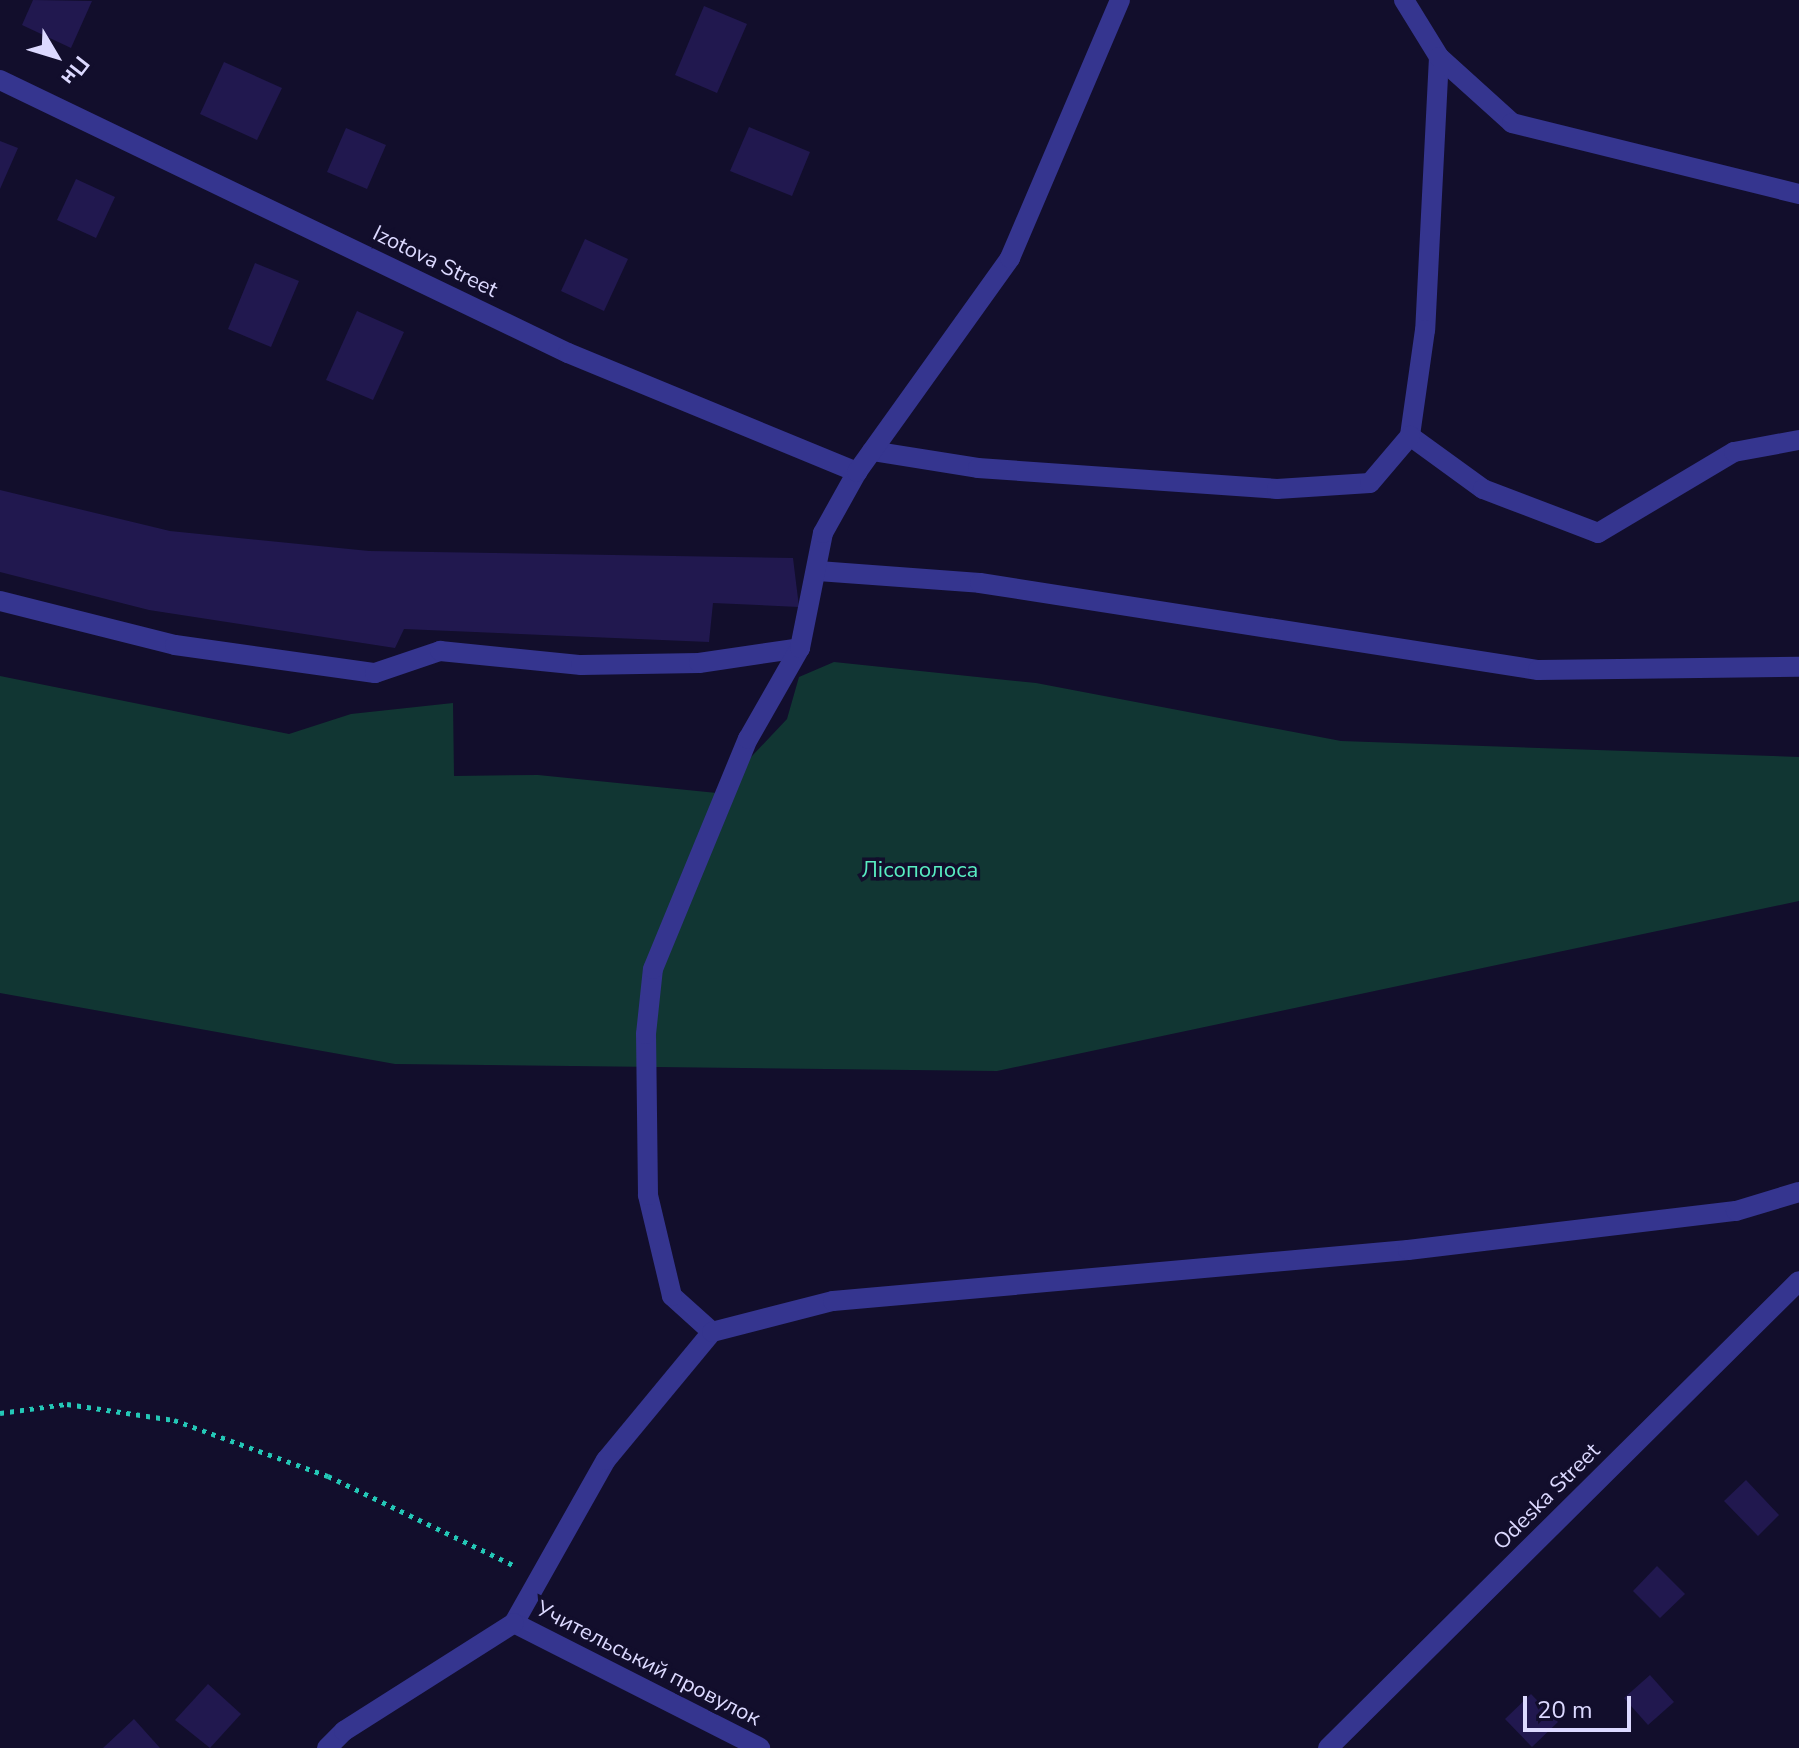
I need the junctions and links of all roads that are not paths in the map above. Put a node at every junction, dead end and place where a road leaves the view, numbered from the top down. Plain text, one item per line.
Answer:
1 (1120, 0) edge
2 (1404, 0) edge
3 (1439, 57) junction
4 (0, 80) edge
5 (1799, 194) edge
6 (1410, 436) junction
7 (1799, 440) edge
8 (872, 451) junction
9 (857, 472) junction
10 (818, 571) junction
11 (0, 601) edge
12 (800, 648) junction
13 (1799, 667) edge
14 (1799, 1192) edge
15 (1799, 1281) edge
16 (712, 1332) junction
17 (514, 1623) junction
18 (327, 1748) edge
19 (760, 1748) edge
20 (1328, 1748) edge

1 - 8 street
2 - 3 street
3 - 5 street
3 - 6 street
4 - 9 street, Izotova Street
6 - 7 street
6 - 8 street
8 - 9 street
9 - 10 street
10 - 12 street
10 - 13 street
11 - 12 street
12 - 16 street
14 - 16 street
15 - 20 street, Odeska Street
16 - 17 street
17 - 18 street
17 - 19 street, Учительський провулок

